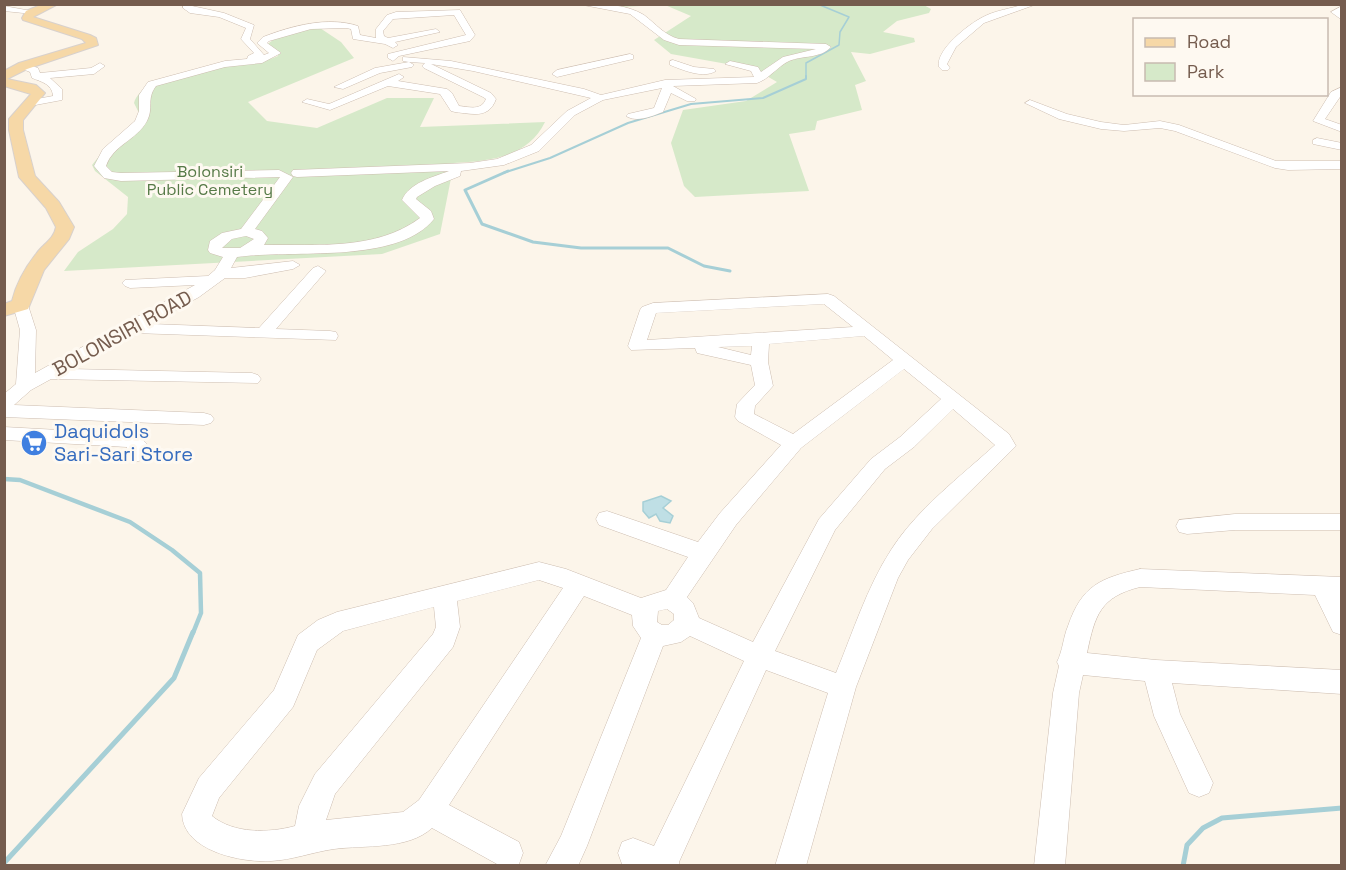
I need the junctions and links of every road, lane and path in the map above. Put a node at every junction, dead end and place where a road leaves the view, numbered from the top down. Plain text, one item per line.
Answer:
1 (53, 4) edge
2 (582, 4) edge
3 (1033, 4) edge
4 (186, 6) dead end
5 (4, 8) edge
6 (1341, 8) edge
7 (33, 12) junction
8 (428, 13) junction
9 (1341, 18) edge
10 (436, 32) junction
11 (387, 41) junction
12 (459, 45) junction
13 (402, 52) junction
14 (630, 57) dead end
15 (431, 63) junction
16 (673, 63) dead end
17 (225, 64) junction
18 (730, 64) dead end
19 (24, 66) junction
20 (100, 66) dead end
21 (945, 68) dead end
22 (607, 74) dead end
23 (4, 76) edge
24 (37, 76) junction
25 (758, 76) junction
26 (643, 78) dead end
27 (4, 82) edge
28 (389, 83) junction
29 (666, 85) junction
30 (1340, 85) edge
31 (339, 87) dead end
32 (584, 92) junction
33 (600, 98) junction
34 (691, 99) dead end
35 (307, 102) dead end
36 (30, 103) junction
37 (1030, 103) dead end
38 (632, 116) dead end
39 (1341, 129) edge
40 (1317, 142) dead end
41 (1341, 147) edge
42 (1341, 165) edge
43 (470, 167) junction
44 (288, 174) junction
45 (246, 232) junction
46 (241, 252) junction
47 (293, 265) dead end
48 (318, 271) dead end
49 (217, 277) junction
50 (130, 283) dead end
51 (13, 307) edge
52 (131, 328) junction
53 (868, 331) junction
54 (263, 334) junction
55 (330, 336) dead end
56 (761, 340) junction
57 (673, 344) junction
58 (904, 360) junction
59 (759, 362) junction
60 (48, 374) junction
61 (252, 379) dead end
62 (25, 386) junction
63 (951, 400) junction
64 (4, 405) edge
65 (4, 411) edge
66 (204, 419) dead end
67 (4, 433) edge
68 (794, 443) junction
69 (135, 455) dead end
70 (607, 519) dead end
71 (1341, 522) edge
72 (1187, 526) dead end
73 (703, 553) junction
74 (579, 584) junction
75 (1332, 587) edge
76 (444, 594) junction
77 (672, 600) junction
78 (650, 622) junction
79 (686, 623) junction
80 (1341, 625) edge
81 (759, 656) junction
82 (1070, 662) junction
83 (1156, 672) junction
84 (1341, 682) edge
85 (843, 687) junction
86 (1199, 783) dead end
87 (429, 810) junction
88 (307, 838) junction
89 (508, 853) dead end
90 (633, 853) dead end
91 (663, 865) edge
92 (560, 866) edge
93 (790, 866) edge
94 (1049, 866) edge

1 - 7 main road
2 - 25 street
3 - 21 street
4 - 17 street
5 - 7 street
6 - 9 street
7 - 19 main road
8 - 10 street
8 - 11 street
8 - 12 street
10 - 11 street
10 - 12 street
11 - 13 street
11 - 17 street
12 - 13 street
12 - 15 street
13 - 15 street
14 - 22 street
15 - 28 street
15 - 28 street
15 - 31 street
15 - 32 street
16 - 25 street
17 - 44 street
18 - 25 street
19 - 23 main road
19 - 24 street
20 - 24 street
24 - 36 street
25 - 29 street
26 - 32 street
27 - 36 main road
28 - 35 street
29 - 33 street
29 - 34 street
29 - 38 street
30 - 39 street
32 - 33 street
33 - 43 street
36 - 51 main road
37 - 42 street
40 - 41 street
43 - 44 street
43 - 46 street
44 - 45 street
45 - 46 street
45 - 46 street
46 - 49 street, BOLONSIRI ROAD
47 - 49 street
48 - 54 street
49 - 50 street
49 - 52 street, BOLONSIRI ROAD
51 - 62 street
52 - 54 street
52 - 60 street, BOLONSIRI ROAD
53 - 56 street
53 - 57 street
53 - 58 street
54 - 55 street
56 - 57 street
56 - 59 street
57 - 59 street
58 - 63 street
58 - 68 street
59 - 68 street
60 - 61 street
60 - 62 street, BOLONSIRI ROAD
62 - 64 street, BOLONSIRI ROAD
63 - 81 street
63 - 85 street
65 - 66 street
67 - 69 street
68 - 73 street
70 - 73 street
71 - 72 street
73 - 77 street
74 - 76 street
74 - 78 street
74 - 87 street
75 - 80 street
75 - 82 street
76 - 88 street
76 - 88 street
77 - 78 street
77 - 79 street
78 - 79 street
78 - 92 street
79 - 81 street
81 - 85 street
81 - 91 street
82 - 83 street
82 - 94 street
83 - 84 street
83 - 86 street
85 - 93 street
87 - 88 street
87 - 89 street
90 - 91 street

